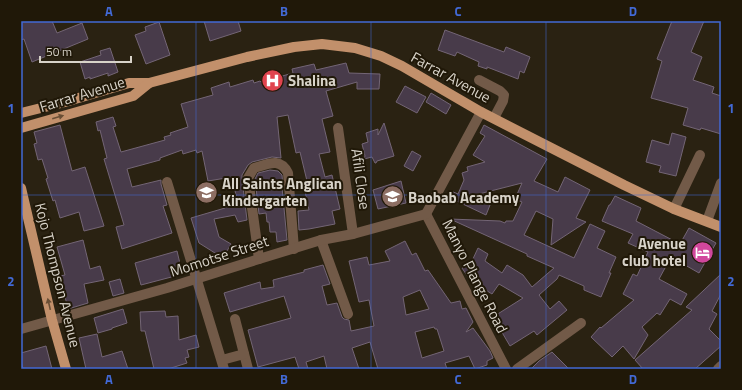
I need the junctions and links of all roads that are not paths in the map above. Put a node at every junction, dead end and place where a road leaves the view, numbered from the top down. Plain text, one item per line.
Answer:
1 (479, 80) dead end
2 (149, 83) junction
3 (481, 112) junction
4 (21, 114) edge
5 (494, 118) junction
6 (21, 128) edge
7 (338, 128) dead end
8 (700, 155) dead end
9 (167, 182) dead end
10 (721, 183) edge
11 (21, 188) edge
12 (674, 209) junction
13 (426, 214) junction
14 (707, 222) junction
15 (721, 227) edge
16 (353, 234) junction
17 (321, 240) junction
18 (294, 249) junction
19 (259, 259) junction
20 (196, 278) junction
21 (348, 314) dead end
22 (235, 319) dead end
23 (52, 320) junction
24 (581, 323) dead end
25 (21, 329) edge
26 (244, 354) junction
27 (223, 364) edge
28 (721, 366) edge
29 (66, 369) edge
30 (248, 369) edge
31 (506, 369) edge
32 (517, 369) edge
33 (718, 369) edge

1 - 5 street
2 - 3 main road, Farrar Avenue
2 - 4 main road, Farrar Avenue
6 -> 2 main road, Farrar Avenue
3 - 5 main road, Farrar Avenue
3 - 13 street, Manyo Plange Road
5 - 12 main road, Farrar Avenue
7 - 16 street, Afili Close
8 - 12 street
9 - 20 street
10 - 14 street
23 -> 11 main road, Kojo Thompson Avenue
12 - 14 main road, Farrar Avenue
13 - 16 street, Momotse Street
13 - 31 street, Manyo Plange Road
14 - 15 main road, Farrar Avenue
16 - 17 street, Momotse Street
17 - 18 street, Momotse Street
17 - 21 street
18 - 19 street, Momotse Street
18 - 19 street
19 - 20 street, Momotse Street
20 - 23 street, Momotse Street
20 - 27 street
22 - 26 street
23 - 25 street, Momotse Street
23 - 29 main road, Kojo Thompson Avenue
24 - 32 street
26 - 27 street
26 - 30 street
28 - 33 street

